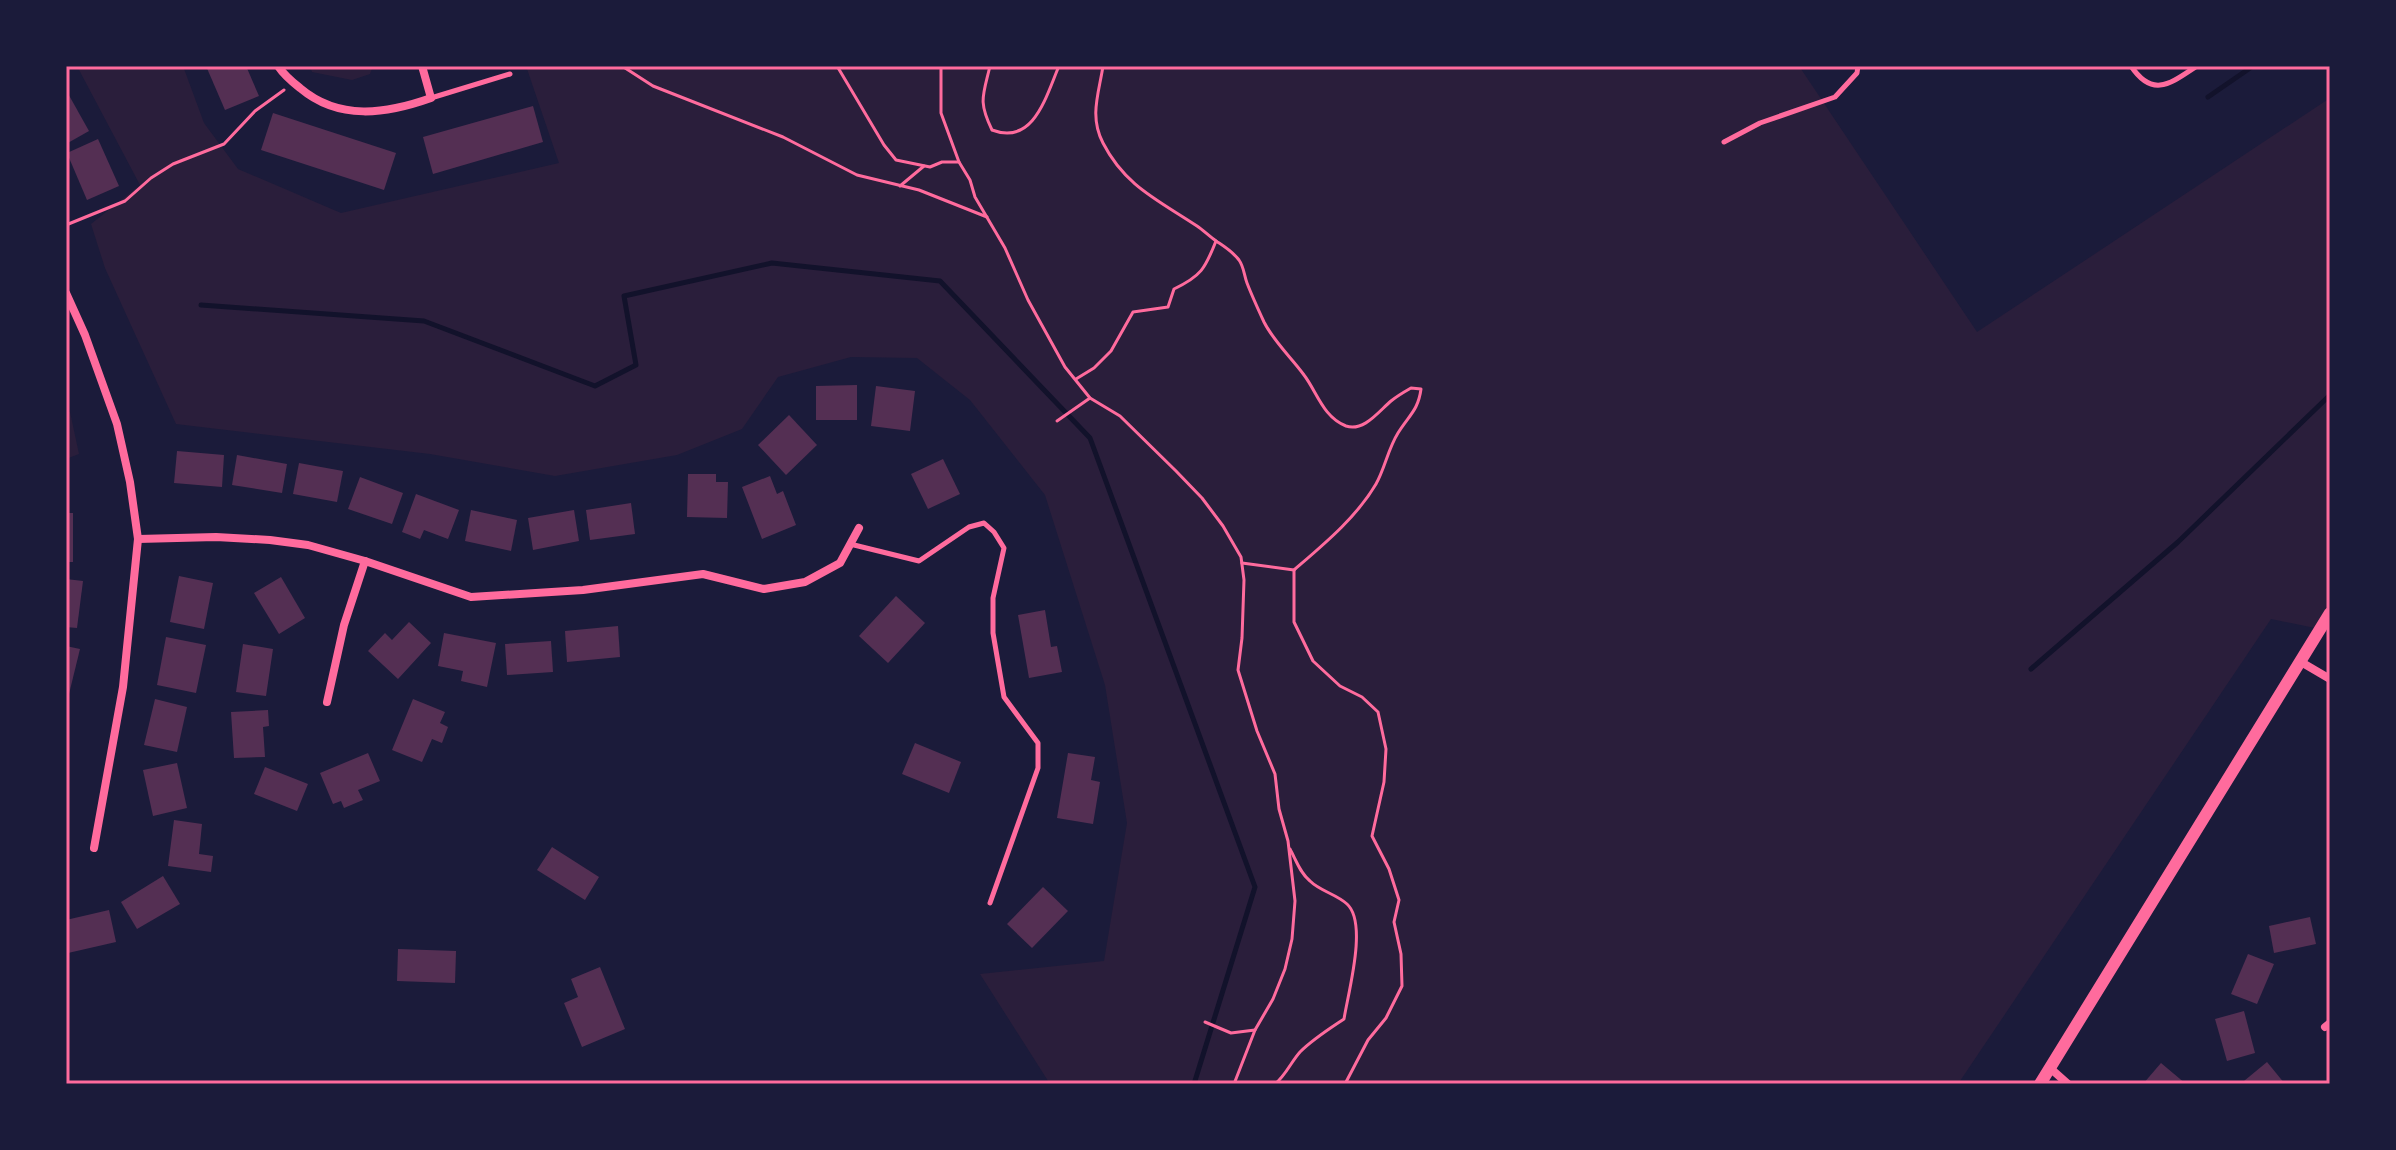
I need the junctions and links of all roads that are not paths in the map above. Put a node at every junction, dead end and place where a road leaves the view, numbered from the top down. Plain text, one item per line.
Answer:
1 (278, 66) edge
2 (422, 66) edge
3 (1858, 66) edge
4 (2131, 66) edge
5 (2197, 66) edge
6 (510, 74) dead end
7 (431, 98) junction
8 (1724, 142) dead end
9 (66, 293) edge
10 (859, 528) dead end
11 (138, 539) junction
12 (850, 544) junction
13 (365, 561) junction
14 (2330, 613) edge
15 (2325, 633) edge
16 (2301, 662) junction
17 (2330, 679) edge
18 (327, 702) dead end
19 (94, 848) dead end
20 (990, 903) dead end
21 (2050, 1068) junction
22 (2040, 1084) edge
23 (2068, 1084) edge

1 - 7 street
2 - 7 street
3 - 8 lane
4 - 5 lane
6 - 7 lane
9 - 11 street
10 - 12 street
11 - 13 street
11 - 19 street
12 - 13 street
12 - 20 lane
13 - 18 street
14 - 15 street
15 - 16 street
16 - 17 street
16 - 21 street
21 - 22 street
21 - 23 street

